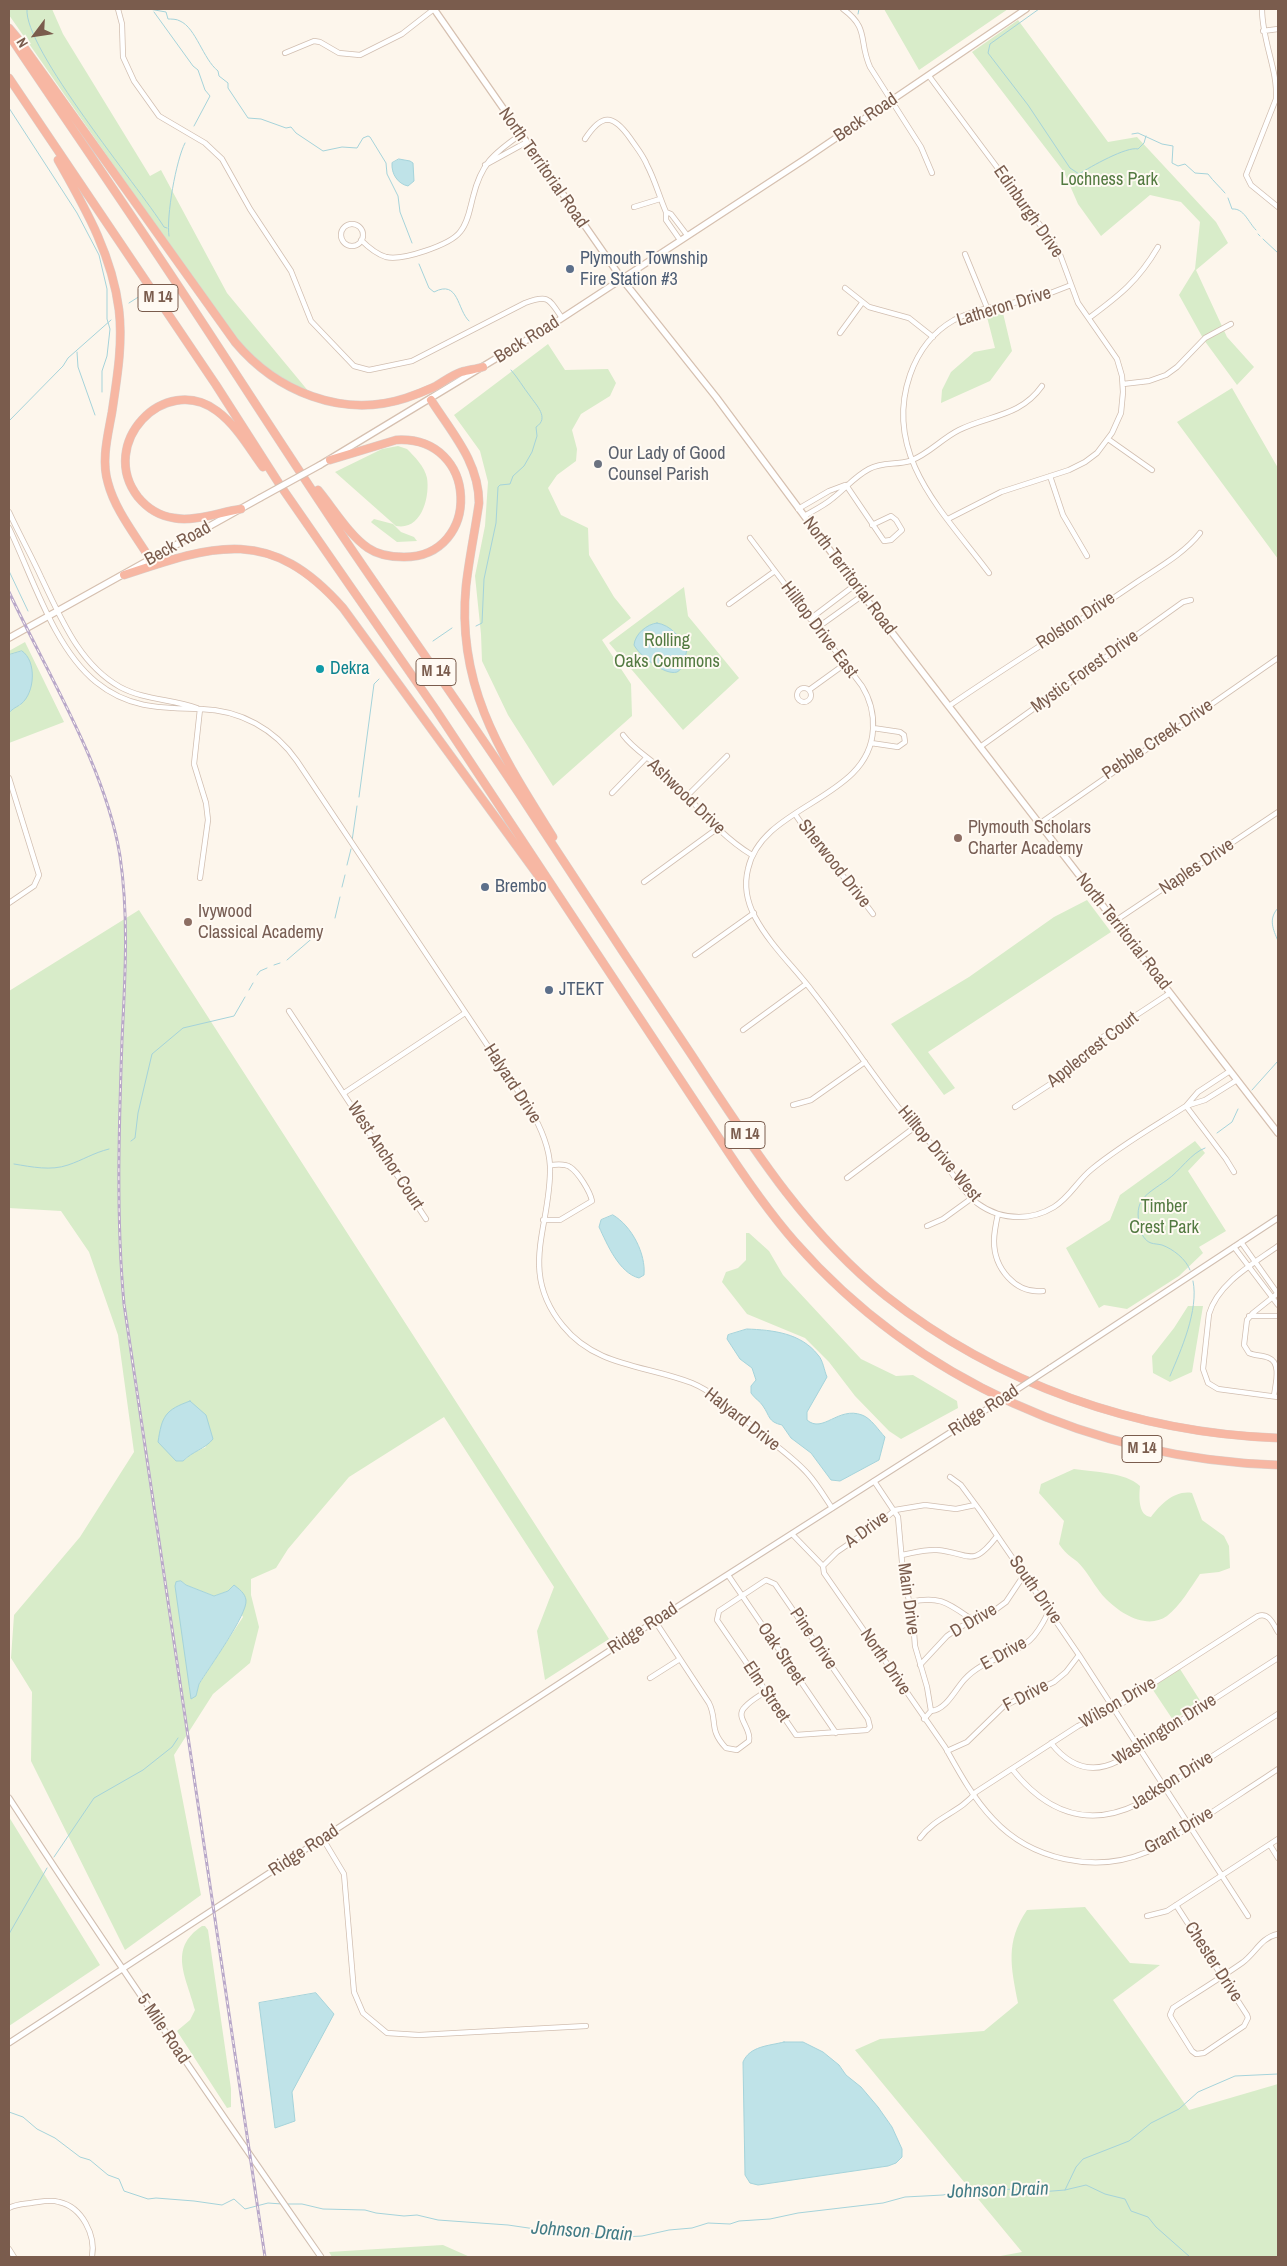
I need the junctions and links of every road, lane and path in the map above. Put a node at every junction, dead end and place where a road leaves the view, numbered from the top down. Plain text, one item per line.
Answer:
1 (118, 9) edge
2 (434, 9) edge
3 (843, 9) edge
4 (1026, 9) edge
5 (1262, 9) edge
6 (9, 28) edge
7 (1278, 29) edge
8 (1263, 31) junction
9 (9, 35) edge
10 (285, 53) dead end
11 (929, 76) junction
12 (9, 78) edge
13 (892, 101) junction
14 (32, 113) junction
15 (520, 135) junction
16 (585, 139) dead end
17 (525, 143) junction
18 (484, 166) junction
19 (932, 173) dead end
20 (660, 199) junction
21 (634, 208) dead end
22 (1278, 208) edge
23 (666, 212) junction
24 (687, 235) junction
25 (361, 240) junction
26 (680, 240) junction
27 (1158, 247) dead end
28 (964, 254) dead end
29 (622, 279) junction
30 (1071, 286) junction
31 (844, 288) dead end
32 (862, 303) junction
33 (988, 310) junction
34 (562, 318) junction
35 (1089, 318) junction
36 (1231, 324) dead end
37 (840, 333) dead end
38 (933, 337) junction
39 (483, 367) junction
40 (1123, 384) junction
41 (1042, 386) dead end
42 (431, 400) junction
43 (1108, 439) junction
44 (330, 460) junction
45 (911, 461) junction
46 (294, 462) junction
47 (1152, 470) dead end
48 (1050, 476) junction
49 (280, 485) junction
50 (846, 485) junction
51 (241, 509) junction
52 (798, 509) junction
53 (9, 512) edge
54 (804, 516) junction
55 (948, 519) junction
56 (872, 525) junction
57 (9, 528) edge
58 (1200, 533) dead end
59 (750, 538) dead end
60 (1087, 556) dead end
61 (150, 559) junction
62 (775, 571) junction
63 (989, 573) dead end
64 (124, 575) junction
65 (855, 585) junction
66 (863, 595) junction
67 (1190, 600) dead end
68 (729, 604) dead end
69 (58, 611) junction
70 (49, 616) junction
71 (810, 619) junction
72 (817, 628) junction
73 (9, 638) edge
74 (78, 647) junction
75 (70, 652) junction
76 (1278, 658) edge
77 (845, 664) junction
78 (809, 690) dead end
79 (949, 706) junction
80 (200, 709) junction
81 (874, 728) junction
82 (623, 736) dead end
83 (871, 743) junction
84 (980, 747) junction
85 (727, 756) dead end
86 (646, 758) junction
87 (9, 778) edge
88 (612, 793) dead end
89 (687, 796) junction
90 (1278, 812) edge
91 (796, 814) junction
92 (1039, 824) junction
93 (718, 828) junction
94 (752, 855) junction
95 (200, 878) dead end
96 (644, 882) dead end
97 (577, 883) junction
98 (9, 903) edge
99 (754, 914) junction
100 (873, 914) dead end
101 (571, 918) junction
102 (1115, 921) junction
103 (695, 954) dead end
104 (806, 984) junction
105 (1170, 993) junction
106 (822, 1003) joint
107 (289, 1010) dead end
108 (465, 1013) junction
109 (743, 1030) dead end
110 (865, 1062) junction
111 (1230, 1071) junction
112 (1237, 1080) junction
113 (344, 1093) junction
114 (793, 1105) dead end
115 (1186, 1106) junction
116 (1014, 1107) dead end
117 (915, 1127) junction
118 (1278, 1133) edge
119 (550, 1165) junction
120 (1234, 1172) dead end
121 (846, 1178) dead end
122 (972, 1198) junction
123 (998, 1214) junction
124 (1278, 1218) edge
125 (426, 1219) dead end
126 (543, 1220) junction
127 (927, 1226) dead end
128 (1241, 1242) junction
129 (1278, 1246) edge
130 (1234, 1247) junction
131 (1254, 1263) junction
132 (1248, 1267) junction
133 (1042, 1291) dead end
134 (1278, 1293) edge
135 (1272, 1297) junction
136 (1278, 1305) edge
137 (1249, 1316) junction
138 (1278, 1316) edge
139 (1276, 1397) edge
140 (1278, 1438) edge
141 (1278, 1465) edge
142 (950, 1477) dead end
143 (874, 1481) junction
144 (975, 1505) junction
145 (832, 1508) junction
146 (895, 1510) junction
147 (792, 1534) junction
148 (998, 1536) junction
149 (902, 1555) junction
150 (823, 1566) junction
151 (728, 1575) junction
152 (1024, 1575) junction
153 (741, 1595) junction
154 (910, 1602) junction
155 (1049, 1611) junction
156 (655, 1621) junction
157 (974, 1621) junction
158 (1278, 1632) edge
159 (728, 1636) joint
160 (1079, 1655) junction
161 (680, 1658) junction
162 (1278, 1658) edge
163 (920, 1665) junction
164 (650, 1678) dead end
165 (765, 1692) junction
166 (1115, 1708) junction
167 (931, 1711) junction
168 (1278, 1714) edge
169 (924, 1719) junction
170 (870, 1727) joint
171 (836, 1733) junction
172 (1051, 1744) junction
173 (1140, 1747) junction
174 (947, 1751) junction
175 (1012, 1769) junction
176 (1278, 1769) edge
177 (1166, 1786) junction
178 (974, 1795) junction
179 (9, 1798) edge
180 (1191, 1826) junction
181 (920, 1838) dead end
182 (322, 1839) junction
183 (1278, 1839) edge
184 (1270, 1845) junction
185 (1278, 1858) edge
186 (1222, 1875) junction
187 (1176, 1905) junction
188 (1147, 1916) dead end
189 (1248, 1916) dead end
190 (1278, 1934) edge
191 (122, 1969) junction
192 (1221, 1976) junction
193 (586, 2026) dead end
194 (9, 2043) edge
195 (9, 2208) edge
196 (9, 2249) edge
197 (14, 2257) edge
198 (92, 2257) edge
199 (321, 2257) edge

1 - 34 street
2 - 10 street
2 - 15 main road, North Territorial Road
3 - 13 street
4 - 11 main road, Beck Road
5 - 8 street
6 - 39 highway
7 - 8 street
8 - 22 street
9 - 46 highway, M 14
11 - 13 main road, Beck Road
11 - 30 street, Edinburgh Drive
12 - 14 highway, M 14
13 - 19 street
13 - 24 main road, Beck Road
14 - 49 highway, M 14
14 - 61 highway
15 - 17 main road, North Territorial Road
15 - 18 street
16 - 20 street
17 - 18 street
17 - 29 main road, North Territorial Road
18 - 25 street
20 - 21 street
20 - 23 street
23 - 24 street
23 - 26 street
24 - 26 main road, Beck Road
25 - 25 street
26 - 29 main road, Beck Road
27 - 35 street
28 - 33 street
29 - 34 main road, Beck Road
29 - 52 main road, North Territorial Road
30 - 33 street, Latheron Drive
30 - 35 street, Edinburgh Drive
31 - 32 street
32 - 37 street
32 - 38 street
33 - 38 street, Latheron Drive
34 - 39 main road, Beck Road
35 - 40 street, Edinburgh Drive
36 - 40 street
38 - 45 street, Latheron Drive
39 - 42 main road, Beck Road
40 - 43 street, Edinburgh Drive
41 - 45 street
42 - 44 main road, Beck Road
42 - 97 highway
43 - 47 street
43 - 48 street, Edinburgh Drive
44 - 46 highway
44 - 51 main road, Beck Road, bridge
45 - 50 street
45 - 55 street, Latheron Drive
46 - 97 highway, M 14
48 - 55 street, Edinburgh Drive
48 - 60 street
49 - 51 highway
49 - 101 highway, M 14
50 - 52 street
50 - 54 street
50 - 56 street
51 - 61 main road, Beck Road
52 - 54 main road, North Territorial Road
53 - 69 street, Halyard Drive
54 - 65 main road, North Territorial Road
55 - 63 street, Latheron Drive
56 - 56 street
57 - 70 street, Halyard Drive
58 - 79 street, Rolston Drive
59 - 62 street, Hilltop Drive East
61 - 64 main road, Beck Road
62 - 68 street
62 - 71 street, Hilltop Drive East
64 - 69 main road, Beck Road
64 - 101 highway
65 - 66 main road, North Territorial Road
65 - 71 street
66 - 72 street
66 - 79 main road, North Territorial Road
67 - 84 street, Mystic Forest Drive
69 - 70 main road, Beck Road
69 - 74 street, Halyard Drive
70 - 73 main road, Beck Road
70 - 75 street, Halyard Drive
71 - 72 street, Hilltop Drive East
72 - 77 street, Hilltop Drive East
74 - 75 street
74 - 80 street, Halyard Drive
75 - 80 street, Halyard Drive
76 - 92 street, Pebble Creek Drive
77 - 78 street
77 - 81 street, Hilltop Drive East
79 - 84 main road, North Territorial Road
80 - 95 street
80 - 108 street, Halyard Drive
81 - 83 street, Hilltop Drive East
81 - 83 street
82 - 86 street, Ashwood Drive
83 - 91 street, Hilltop Drive East
84 - 92 main road, North Territorial Road
85 - 89 street
86 - 88 street
86 - 89 street, Ashwood Drive
87 - 98 street
89 - 93 street, Ashwood Drive
90 - 102 street, Naples Drive
91 - 94 street, Hilltop Drive East
91 - 100 street, Sherwood Drive
92 - 102 main road, North Territorial Road
93 - 94 street, Ashwood Drive
93 - 96 street
94 - 99 street, Hilltop Drive East
97 - 140 highway, M 14
99 - 103 street
99 - 104 street, Hilltop Drive East
101 - 141 highway, M 14
102 - 105 main road, North Territorial Road
104 - 106 street, Hilltop Drive East
104 - 109 street
105 - 111 main road, North Territorial Road
105 - 116 street, Applecrest Court
106 - 110 street, Hilltop Drive West
107 - 113 street, West Anchor Court
108 - 113 street
108 - 119 street, Halyard Drive
110 - 114 street
110 - 117 street, Hilltop Drive West
111 - 112 main road, North Territorial Road
111 - 115 street, Hilltop Drive West
112 - 115 street, Hilltop Drive West
112 - 118 main road, North Territorial Road
113 - 125 street, West Anchor Court
115 - 120 street
115 - 123 street, Hilltop Drive West
117 - 121 street
117 - 122 street, Hilltop Drive West
119 - 126 street, Halyard Drive
119 - 126 street
122 - 123 street, Hilltop Drive West
122 - 127 street
123 - 133 street
124 - 128 street, Ridge Road
126 - 145 street, Halyard Drive
128 - 130 street, Ridge Road
128 - 131 street
129 - 131 street
130 - 132 street
130 - 143 street, Ridge Road, bridge
131 - 132 street
131 - 134 street
132 - 135 street
132 - 139 street
134 - 135 street
135 - 136 street
135 - 137 street
137 - 138 street
137 - 139 street
142 - 144 street, South Drive
143 - 145 street, Ridge Road
143 - 146 street, Main Drive
144 - 146 street, A Drive
144 - 148 street, South Drive
145 - 147 street, Ridge Road
146 - 149 street, Main Drive
146 - 150 street, A Drive
147 - 150 street, North Drive
147 - 151 street, Ridge Road
148 - 149 street
148 - 152 street, South Drive
149 - 154 street, Main Drive
150 - 169 street, North Drive
151 - 153 street, Oak Street
151 - 156 street, Ridge Road
152 - 155 street, South Drive
152 - 157 street, D Drive
153 - 159 street, Pine Drive
153 - 170 street, Pine Drive
153 - 171 street, Oak Street
154 - 157 street
154 - 163 street, Main Drive
155 - 160 street, South Drive
155 - 167 street, E Drive
156 - 161 street
156 - 182 street, Ridge Road
157 - 163 street, D Drive
158 - 166 street, Wilson Drive
159 - 165 street, Elm Street
160 - 166 street, South Drive
160 - 174 street, F Drive
161 - 164 street
161 - 165 street
162 - 173 street, Washington Drive
163 - 167 street, Main Drive
165 - 171 street, Elm Street
166 - 172 street, Wilson Drive
166 - 173 street, South Drive
167 - 169 street
168 - 177 street, Jackson Drive
169 - 174 street, North Drive
170 - 171 street, Elm Street
172 - 173 street, Washington Drive
172 - 175 street, Wilson Drive
173 - 177 street, South Drive
174 - 178 street, North Drive
175 - 177 street, Jackson Drive
175 - 178 street, Wilson Drive
176 - 180 street, Grant Drive
177 - 180 street, South Drive
178 - 180 street, Grant Drive
178 - 181 street, Wilson Drive
179 - 191 street, 5 Mile Road
180 - 186 street, South Drive
182 - 191 street, Ridge Road
182 - 193 street
183 - 184 street
184 - 185 street
184 - 186 street
186 - 187 street
186 - 189 street, South Drive
187 - 188 street
187 - 192 street, Chester Drive
190 - 192 street
191 - 194 street, Ridge Road
191 - 199 street, 5 Mile Road
192 - 192 street, Chester Drive
195 - 198 street
196 - 197 street

